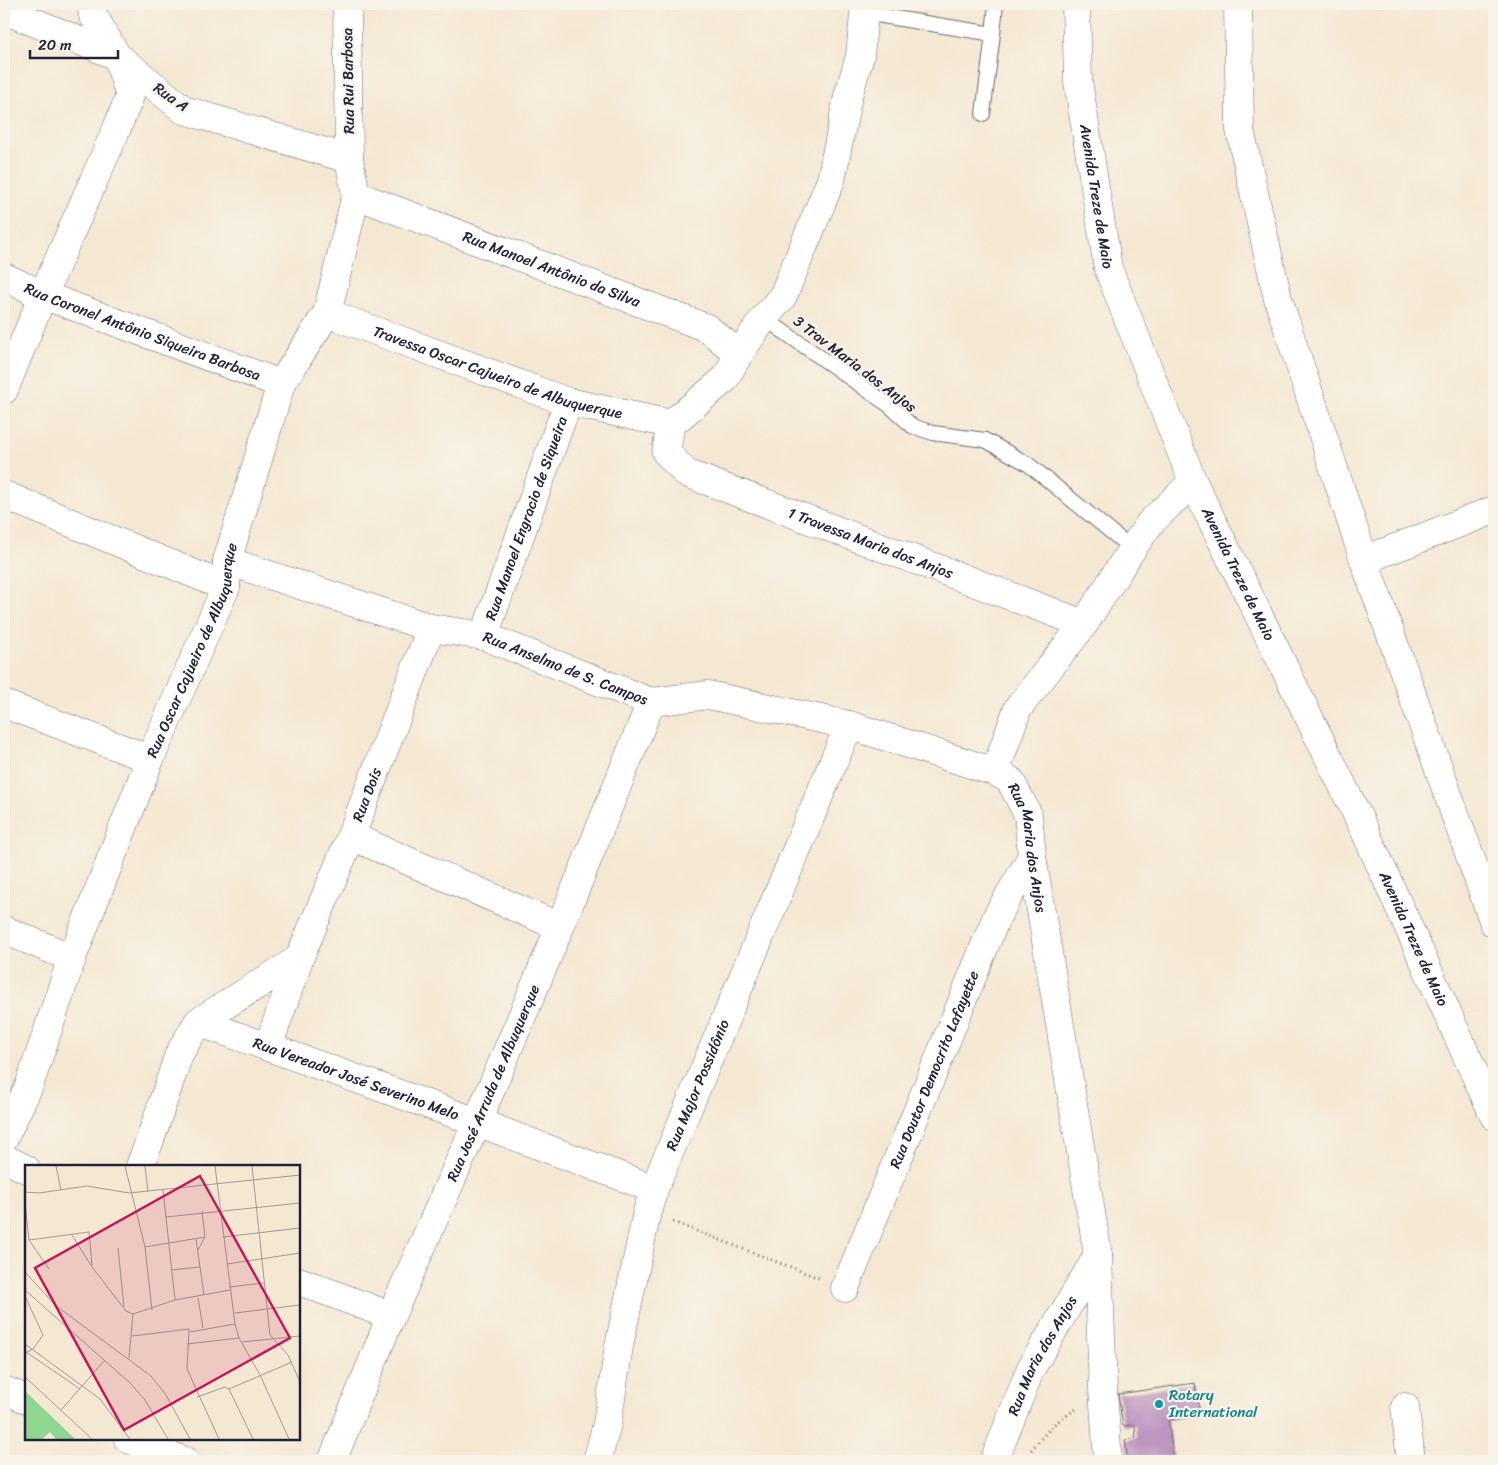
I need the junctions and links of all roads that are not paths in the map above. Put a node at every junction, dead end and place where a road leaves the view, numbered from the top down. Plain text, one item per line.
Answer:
1 (92, 4) edge
2 (347, 4) edge
3 (996, 4) edge
4 (1076, 4) edge
5 (1238, 4) edge
6 (864, 9) edge
7 (4, 10) edge
8 (994, 34) junction
9 (118, 56) junction
10 (983, 114) dead end
11 (349, 159) junction
12 (356, 195) junction
13 (4, 277) edge
14 (43, 295) junction
15 (327, 313) junction
16 (764, 318) junction
17 (739, 354) junction
18 (281, 384) junction
19 (4, 390) edge
20 (568, 402) junction
21 (671, 424) junction
22 (1193, 482) junction
23 (4, 495) edge
24 (1494, 510) edge
25 (1132, 549) junction
26 (1364, 560) junction
27 (226, 574) junction
28 (1084, 624) junction
29 (431, 628) junction
30 (484, 636) junction
31 (651, 702) junction
32 (4, 704) edge
33 (849, 725) junction
34 (150, 759) junction
35 (995, 772) junction
36 (352, 836) junction
37 (1032, 856) junction
38 (1494, 923) edge
39 (560, 927) junction
40 (4, 930) edge
41 (72, 958) junction
42 (299, 959) junction
43 (198, 1022) junction
44 (268, 1047) junction
45 (1494, 1116) edge
46 (477, 1122) junction
47 (4, 1138) edge
48 (4, 1158) edge
49 (140, 1165) edge
50 (25, 1168) edge
51 (651, 1201) junction
52 (1098, 1255) junction
53 (300, 1281) edge
54 (845, 1288) road end
55 (391, 1316) junction
56 (4, 1390) edge
57 (25, 1399) edge
58 (1404, 1407) dead end
59 (131, 1440) edge
60 (185, 1461) edge
61 (332, 1461) edge
62 (597, 1461) edge
63 (994, 1461) edge
64 (1108, 1461) edge
65 (1411, 1461) edge

1 - 9 street
2 - 11 street, Rua Rui Barbosa
3 - 8 lane
4 - 22 street, Avenida Treze de Maio
5 - 26 street
6 - 8 lane
6 - 16 street
7 - 9 street, Rua A
8 - 10 lane
9 - 11 street, Rua A
9 - 14 street
11 - 12 street, Rua Oscar Cajueiro de Albuquerque
12 - 15 street, Rua Oscar Cajueiro de Albuquerque
12 - 17 street, Rua Manoel Antônio da Silva
13 - 14 street, Rua Coronel Antônio Siqueira Barbosa
14 - 18 street, Rua Coronel Antônio Siqueira Barbosa
14 - 19 street
15 - 18 street, Rua Oscar Cajueiro de Albuquerque
15 - 20 street, Travessa Oscar Cajueiro de Albuquerque
16 - 17 street
16 - 25 lane, 3 Trav Maria dos Anjos
17 - 21 street
18 - 27 street, Rua Oscar Cajueiro de Albuquerque
20 - 21 street, Travessa Oscar Cajueiro de Albuquerque
20 - 30 street, Rua Manoel Engracio de Siqueira
21 - 28 street, 1 Travessa Maria dos Anjos
22 - 25 street, Rua Maria dos Anjos
22 - 45 street, Avenida Treze de Maio
23 - 27 street, Rua Anselmo de S. Campos
24 - 26 street
25 - 28 street, Rua Maria dos Anjos
26 - 38 street
27 - 29 street, Rua Anselmo de S. Campos
27 - 34 street, Rua Oscar Cajueiro de Albuquerque
28 - 35 street, Rua Maria dos Anjos
29 - 30 street, Rua Anselmo de S. Campos
29 - 36 street, Rua Dois
30 - 31 street, Rua Anselmo de S. Campos
31 - 33 street, Rua Anselmo de S. Campos
31 - 39 street, Rua José Arruda de Albuquerque
32 - 34 street
33 - 35 street, Rua Anselmo de S. Campos
33 - 51 street, Rua Major Possidônio
34 - 41 street, Rua Oscar Cajueiro de Albuquerque
35 - 37 street, Rua Maria dos Anjos
36 - 39 street
36 - 42 street, Rua Dois
37 - 52 street, Rua Maria dos Anjos
37 - 54 street, Rua Doutor Democrito Lafayette
39 - 46 street, Rua José Arruda de Albuquerque
40 - 41 street
41 - 47 street, Rua Oscar Cajueiro de Albuquerque
42 - 43 street
42 - 44 street, Rua Dois
43 - 44 street, Rua Vereador José Severino Melo
43 - 49 street
44 - 46 street, Rua Vereador José Severino Melo
46 - 51 street, Rua Vereador José Severino Melo
46 - 55 street, Rua José Arruda de Albuquerque
48 - 50 street
51 - 62 street, Rua Major Possidônio
52 - 63 street, Rua Maria dos Anjos
52 - 64 street, Rua Maria dos Anjos
53 - 55 street
55 - 61 street, Rua José Arruda de Albuquerque
56 - 57 street
58 - 65 street
59 - 60 street

